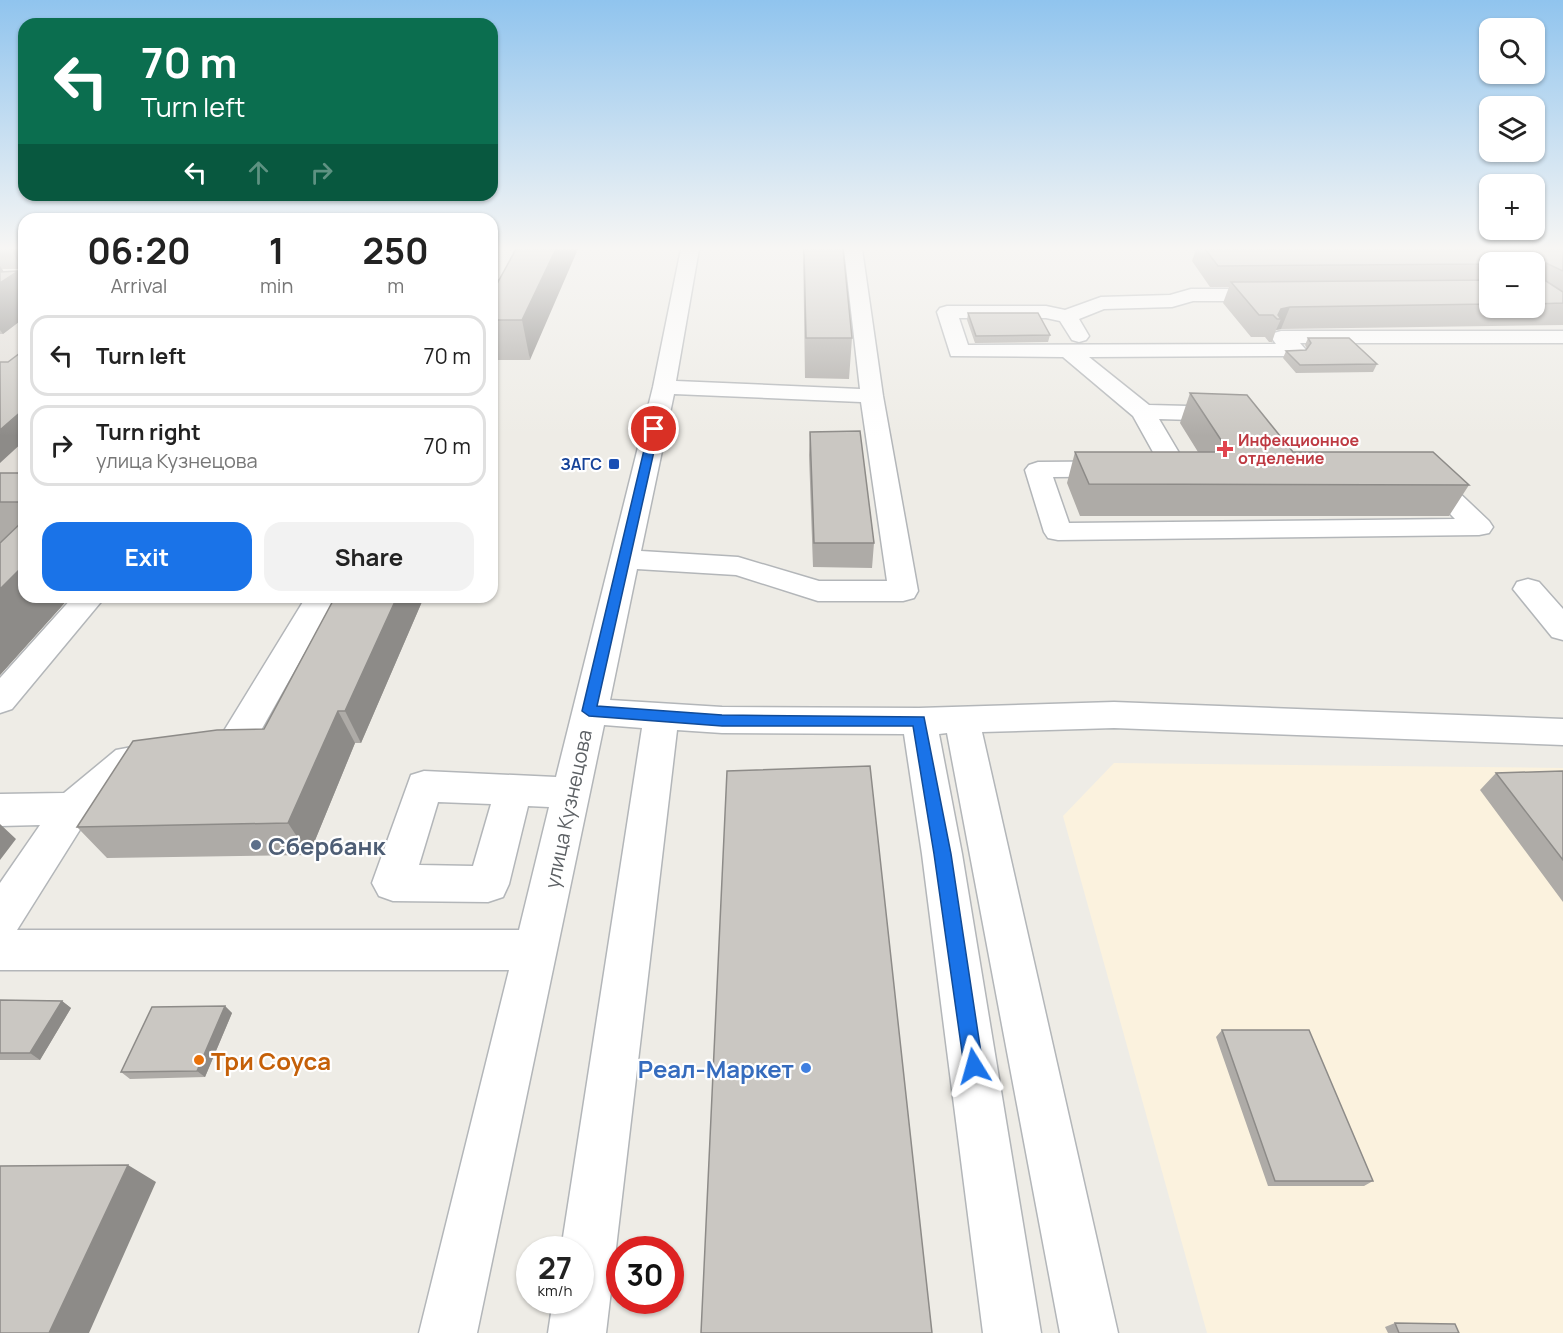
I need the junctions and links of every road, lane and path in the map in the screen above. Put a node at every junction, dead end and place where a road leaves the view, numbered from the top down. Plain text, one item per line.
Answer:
1 (678, 311) edge
2 (861, 311) edge
3 (1080, 311) edge
4 (1067, 316) junction
5 (1563, 337) edge
6 (1077, 350) junction
7 (664, 387) junction
8 (872, 396) junction
9 (1143, 412) junction
10 (1250, 423) edge
11 (1406, 467) edge
12 (625, 559) junction
13 (1528, 590) dead end
14 (85, 603) edge
15 (317, 603) edge
16 (1563, 629) edge
17 (0, 700) edge
18 (589, 711) junction
19 (661, 717) junction
20 (941, 721) junction
21 (1563, 732) edge
22 (514, 789) dead end
23 (571, 793) junction
24 (72, 808) junction
25 (0, 810) edge
26 (0, 919) edge
27 (0, 950) edge
28 (537, 950) junction
29 (448, 1333) edge
30 (577, 1333) edge
31 (1012, 1333) edge
32 (1089, 1333) edge

1 - 7 street, улица Кузнецова
2 - 8 street
3 - 4 street
4 - 6 street
4 - 6 street
5 - 6 street
6 - 9 street
7 - 8 street
7 - 12 street, улица Кузнецова
8 - 12 street
9 - 10 street
9 - 11 street
12 - 18 street, улица Кузнецова
13 - 16 street
14 - 17 street
15 - 24 street
18 - 19 street
18 - 23 street, улица Кузнецова
19 - 20 street
19 - 30 street
20 - 21 street
20 - 31 street
20 - 32 street
22 - 23 street
23 - 28 street, улица Кузнецова
24 - 25 street
24 - 26 street
27 - 28 street
28 - 29 street, улица Кузнецова

